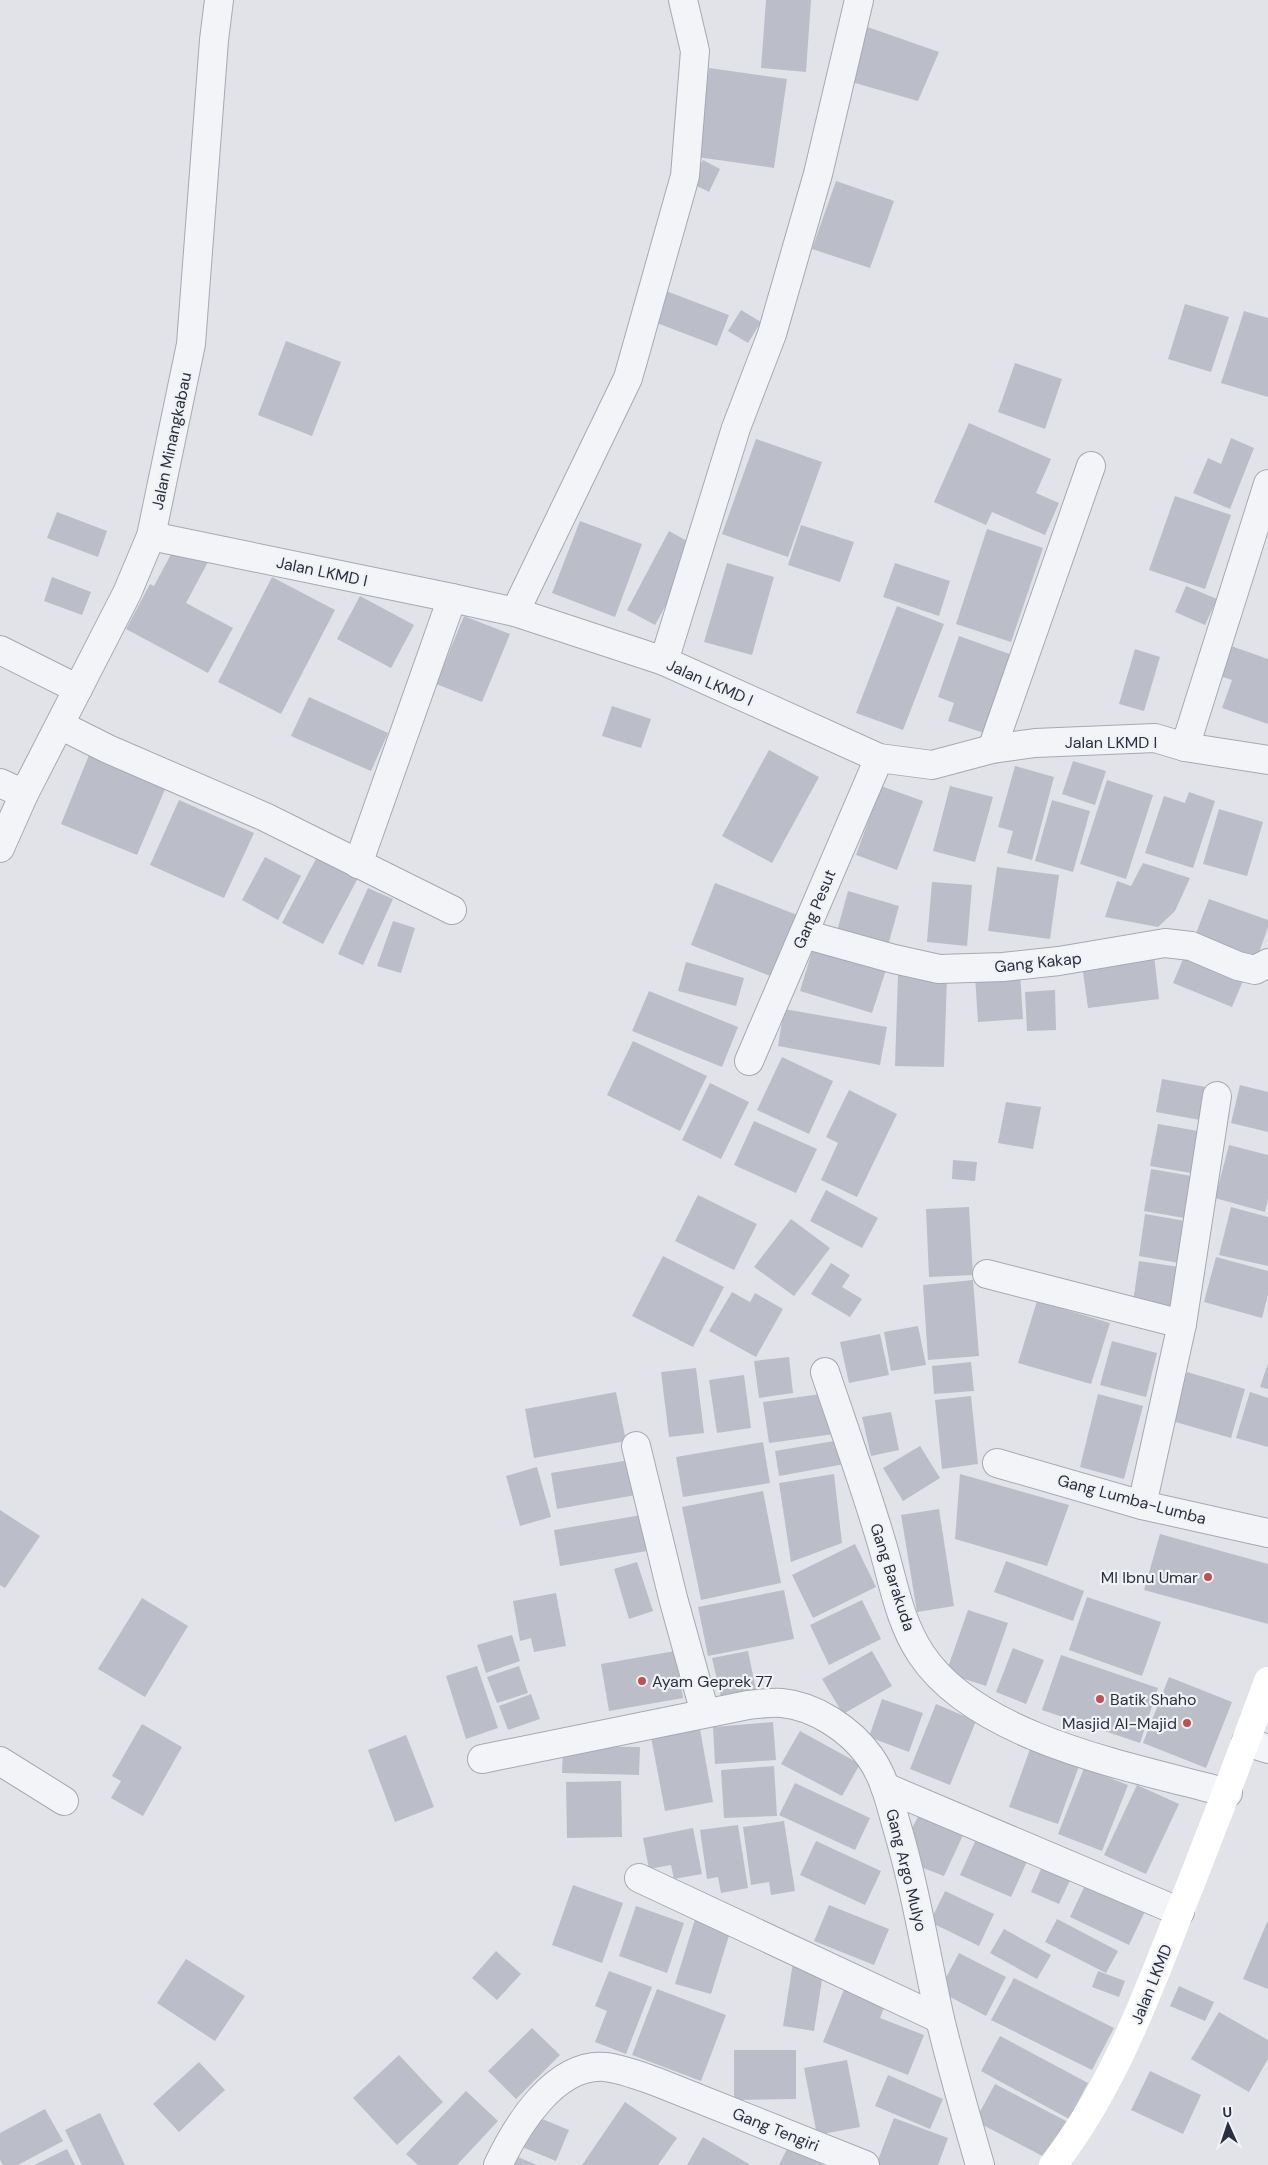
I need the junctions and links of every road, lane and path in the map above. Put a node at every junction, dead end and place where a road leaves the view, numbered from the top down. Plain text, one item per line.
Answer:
1 (219, 0) edge
2 (683, 0) edge
3 (858, 0) edge
4 (1091, 466) dead end
5 (1268, 484) edge
6 (152, 536) junction
7 (452, 598) junction
8 (515, 612) junction
9 (0, 650) edge
10 (664, 661) junction
11 (78, 689) junction
12 (60, 725) junction
13 (1185, 747) junction
14 (992, 749) junction
15 (879, 758) junction
16 (1268, 760) edge
17 (12, 789) edge
18 (0, 848) edge
19 (358, 864) junction
20 (452, 910) dead end
21 (804, 934) junction
22 (1268, 963) edge
23 (749, 1061) dead end
24 (1217, 1096) dead end
25 (987, 1274) dead end
26 (1182, 1324) junction
27 (825, 1372) dead end
28 (636, 1446) dead end
29 (997, 1463) dead end
30 (1142, 1505) junction
31 (1268, 1533) edge
32 (1268, 1681) edge
33 (705, 1713) junction
34 (1257, 1745) edge
35 (482, 1759) dead end
36 (0, 1760) edge
37 (885, 1787) junction
38 (1228, 1793) junction
39 (64, 1800) dead end
40 (639, 1878) dead end
41 (1180, 1912) junction
42 (940, 2019) junction
43 (498, 2165) edge
44 (865, 2165) edge
45 (980, 2165) edge
46 (1053, 2165) edge

1 - 6 street, Jalan Minangkabau
2 - 8 street
3 - 10 street
4 - 14 street
5 - 13 street
6 - 7 street, Jalan LKMD I
6 - 11 street, Jalan Minangkabau
7 - 8 street, Jalan LKMD I
7 - 19 street
8 - 10 street, Jalan LKMD I
9 - 11 street
10 - 15 street, Jalan LKMD I
11 - 12 street, Jalan Minangkabau
12 - 17 street, Jalan Minangkabau
12 - 19 street
13 - 14 street, Jalan LKMD I
13 - 16 street, Jalan LKMD I
14 - 15 street, Jalan LKMD I
15 - 21 street, Gang Pesut
17 - 18 street, Jalan Minangkabau
19 - 20 street
21 - 22 street, Gang Kakap
21 - 23 street, Gang Pesut
24 - 26 street
25 - 26 street
26 - 30 street
27 - 38 street, Gang Barakuda
28 - 33 street
29 - 30 street, Gang Lumba-Lumba
30 - 31 street, Gang Lumba-Lumba
32 - 34 street, Jalan LKMD
33 - 35 street, Gang Argo Mulyo
33 - 37 street, Gang Argo Mulyo
34 - 38 street, Jalan LKMD
36 - 39 street
37 - 41 street
37 - 42 street, Gang Argo Mulyo
38 - 41 street, Jalan LKMD
40 - 42 street
41 - 46 street, Jalan LKMD
42 - 45 street, Gang Argo Mulyo
43 - 44 street, Gang Tengiri

